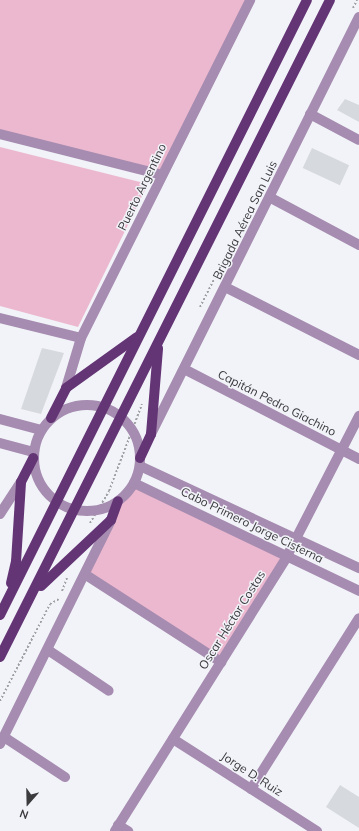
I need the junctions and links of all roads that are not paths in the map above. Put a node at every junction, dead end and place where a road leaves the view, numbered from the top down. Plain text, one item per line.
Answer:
1 (250, 0) edge
2 (307, 0) edge
3 (330, 0) edge
4 (354, 15) edge
5 (356, 29) edge
6 (310, 114) junction
7 (0, 134) edge
8 (359, 140) edge
9 (162, 175) junction
10 (271, 198) junction
11 (359, 245) edge
12 (227, 288) junction
13 (0, 318) edge
14 (138, 336) junction
15 (82, 338) junction
16 (158, 343) junction
17 (359, 355) edge
18 (184, 369) junction
19 (66, 388) junction
20 (102, 406) junction
21 (359, 416) edge
22 (121, 417) junction
23 (51, 418) junction
24 (0, 419) edge
25 (41, 430) junction
26 (151, 434) junction
27 (0, 443) edge
28 (342, 451) junction
29 (33, 455) junction
30 (359, 459) edge
31 (140, 462) junction
32 (21, 482) junction
33 (134, 483) junction
34 (56, 501) junction
35 (118, 501) junction
36 (76, 510) junction
37 (0, 514) edge
38 (111, 520) junction
39 (298, 537) junction
40 (287, 556) junction
41 (359, 568) edge
42 (86, 575) junction
43 (359, 592) edge
44 (7, 601) junction
45 (24, 609) junction
46 (0, 615) edge
47 (359, 618) edge
48 (48, 650) junction
49 (0, 657) edge
50 (221, 662) junction
51 (109, 691) dead end
52 (173, 739) junction
53 (2, 740) edge
54 (65, 777) dead end
55 (251, 789) junction
56 (117, 828) edge
57 (128, 831) edge
58 (317, 831) edge

1 - 9 street, Puerto Argentino
2 - 14 main road
3 - 16 main road
4 - 5 street, Brigada Aérea San Luis
5 - 6 street, Brigada Aérea San Luis
6 - 8 street
6 - 10 street, Brigada Aérea San Luis
7 - 9 street
9 - 15 street, Puerto Argentino
10 - 11 street
10 - 12 street, Brigada Aérea San Luis
12 - 17 street
12 - 18 street, Brigada Aérea San Luis
13 - 15 street
14 - 19 main road
14 - 20 main road
15 - 19 street, Puerto Argentino
16 - 22 main road
16 - 26 main road
18 - 26 street, Brigada Aérea San Luis
18 - 28 street, Capitán Pedro Giachino
19 - 23 main road
20 - 22 street
20 - 23 street
20 - 34 main road
21 - 28 street, Oscar Héctor Costas
22 - 31 street
22 - 36 main road
23 - 25 street
24 - 25 street
25 - 29 street
26 - 31 main road
27 - 29 street
28 - 30 street, Capitán Pedro Giachino
28 - 39 street, Oscar Héctor Costas
29 - 32 main road
29 - 34 street
31 - 33 street
31 - 39 street, Cabo Primero Jorge Cisterna
32 - 37 street
32 - 44 main road
33 - 35 street
33 - 40 street, Cabo Primero Jorge Cisterna
34 - 36 street
34 - 44 main road
35 - 36 street
35 - 38 main road
36 - 45 main road
38 - 42 street
38 - 45 main road
39 - 40 street, Oscar Héctor Costas
39 - 41 street, Cabo Primero Jorge Cisterna
40 - 43 street, Cabo Primero Jorge Cisterna
40 - 50 street, Oscar Héctor Costas
42 - 48 street
42 - 50 street
44 - 46 main road
45 - 49 main road
47 - 55 street
48 - 51 street
48 - 53 street
50 - 52 street, Oscar Héctor Costas
52 - 55 street, Jorge D. Ruiz
52 - 56 street, Oscar Héctor Costas
53 - 54 street
55 - 58 street, Jorge D. Ruiz
56 - 57 street

